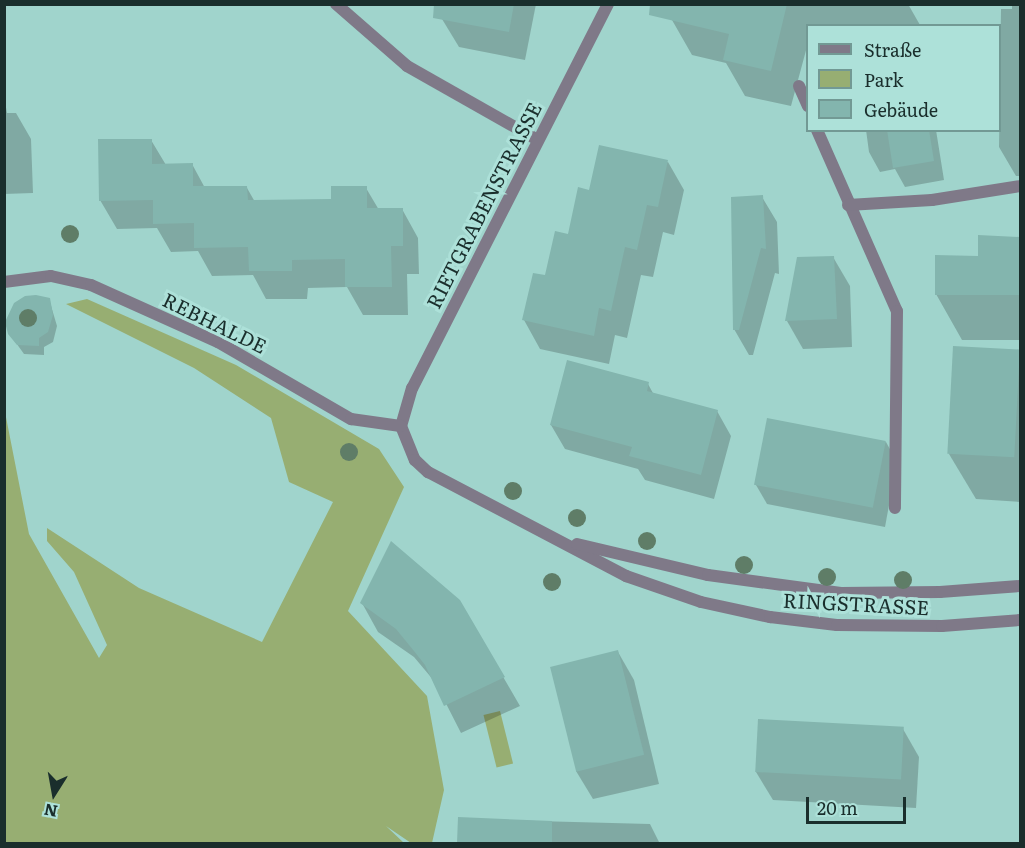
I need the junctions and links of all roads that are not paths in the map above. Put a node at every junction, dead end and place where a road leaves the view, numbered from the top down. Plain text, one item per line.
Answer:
1 (336, 4) edge
2 (608, 4) edge
3 (799, 86) dead end
4 (806, 104) edge
5 (819, 132) edge
6 (538, 140) junction
7 (1020, 186) edge
8 (848, 205) junction
9 (4, 282) edge
10 (401, 426) junction
11 (895, 508) dead end
12 (561, 540) junction
13 (1020, 586) edge
14 (1020, 620) edge

1 - 6 street
2 - 6 street, RIETGRABENSTRASSE
3 - 4 street
5 - 8 street
6 - 10 street, RIETGRABENSTRASSE
7 - 8 street
8 - 11 street
9 - 10 street, REBHALDE
10 - 12 street, RINGSTRASSE
12 - 13 street, RINGSTRASSE
12 - 14 street, RINGSTRASSE

